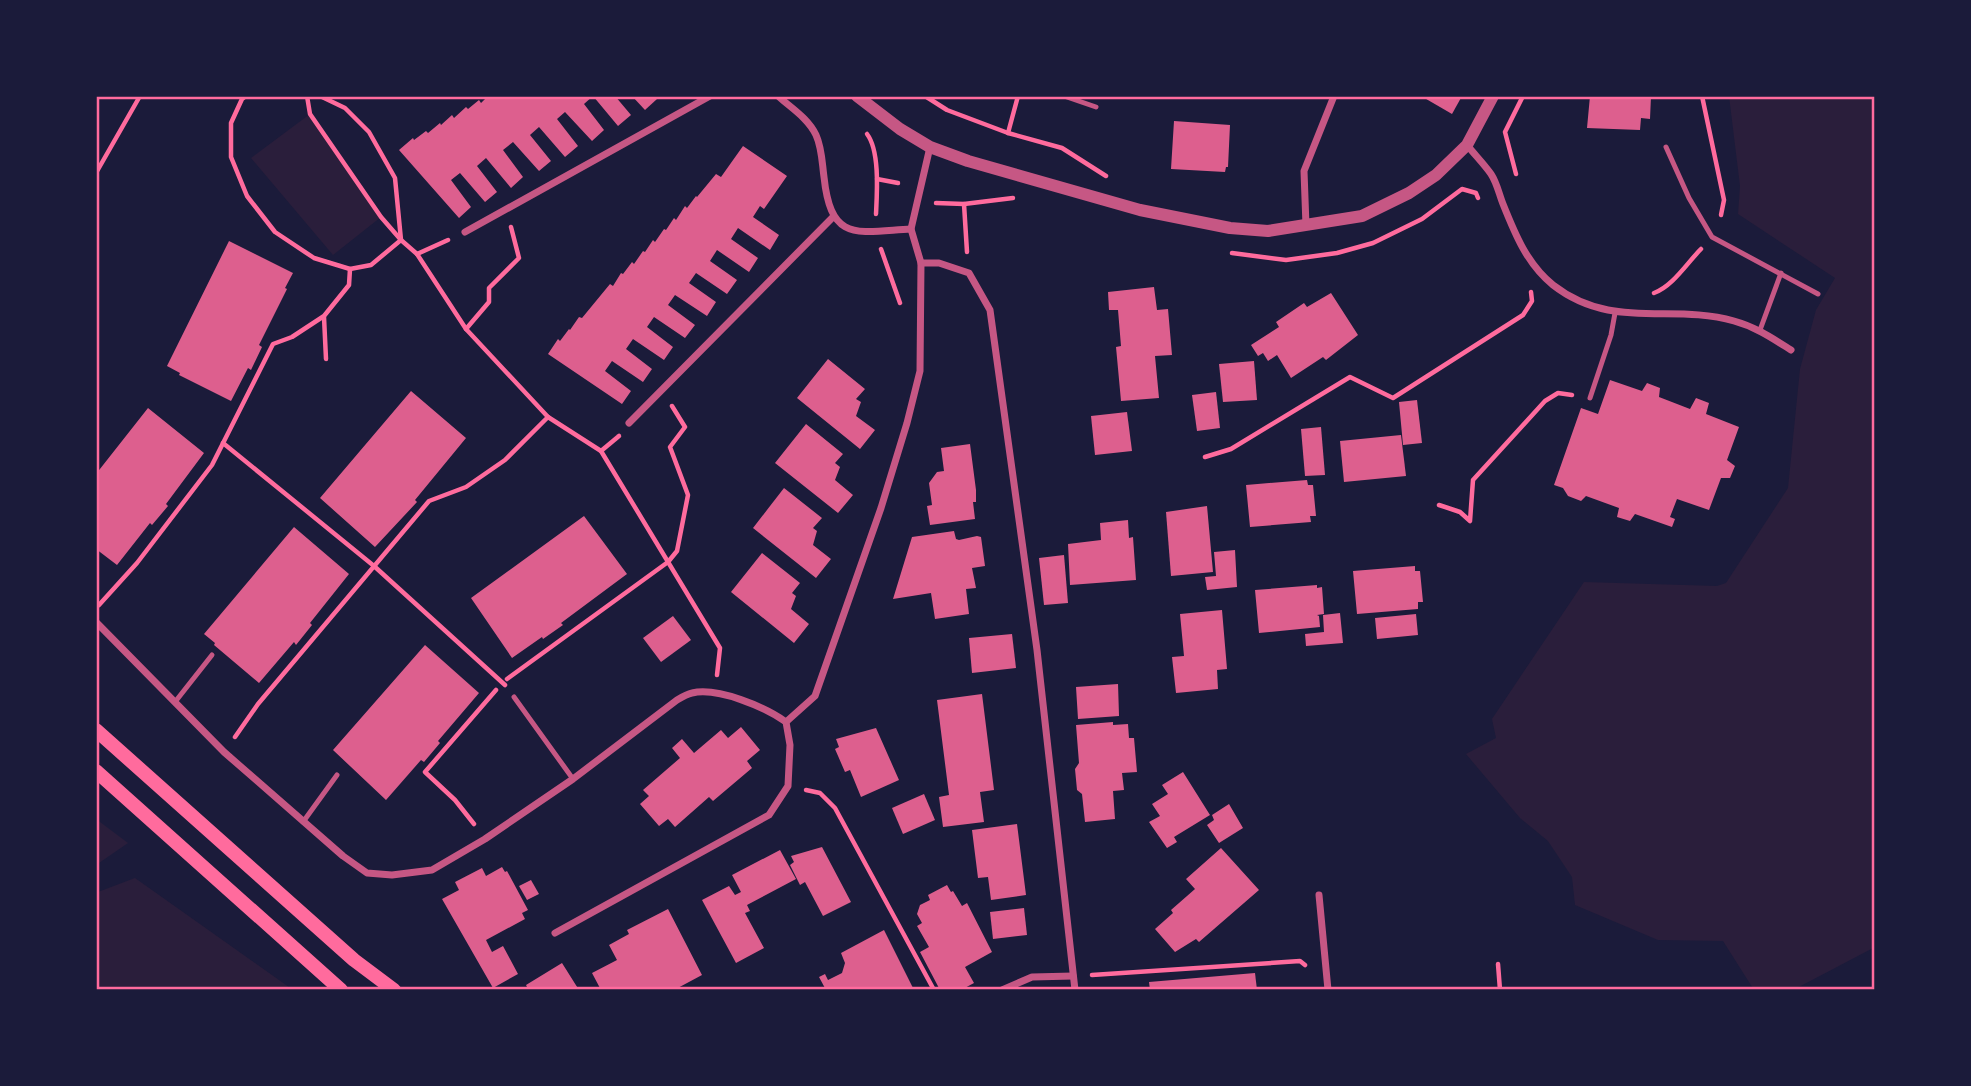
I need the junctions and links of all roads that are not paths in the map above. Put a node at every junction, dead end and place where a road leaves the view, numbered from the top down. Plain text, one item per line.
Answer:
1 (710, 96) edge
2 (778, 96) edge
3 (857, 96) edge
4 (1064, 96) edge
5 (1334, 96) edge
6 (1493, 96) edge
7 (1096, 107) dead end
8 (1467, 145) junction
9 (930, 147) junction
10 (1666, 147) dead end
11 (832, 217) junction
12 (1306, 226) junction
13 (911, 229) junction
14 (465, 232) road end
15 (921, 263) junction
16 (1781, 273) junction
17 (1818, 294) dead end
18 (1615, 313) junction
19 (1760, 330) junction
20 (1791, 350) dead end
21 (1590, 398) road end
22 (629, 423) dead end
23 (96, 622) edge
24 (212, 655) dead end
25 (514, 697) road end
26 (175, 702) junction
27 (786, 722) junction
28 (96, 730) edge
29 (96, 771) edge
30 (337, 775) dead end
31 (573, 779) junction
32 (303, 822) junction
33 (1319, 895) dead end
34 (555, 933) dead end
35 (1073, 976) junction
36 (1328, 986) edge
37 (341, 990) edge
38 (394, 990) edge
39 (1002, 990) edge
40 (1075, 990) edge

1 - 14 street
2 - 11 street
3 - 9 street
4 - 7 lane
5 - 12 street
6 - 8 street
8 - 12 street
8 - 18 street
9 - 12 street
9 - 13 street
10 - 16 lane
11 - 13 street
11 - 22 street
13 - 15 street
15 - 27 street
15 - 35 street
16 - 17 lane
16 - 19 lane
18 - 19 street
18 - 21 lane
19 - 20 street
23 - 26 street
24 - 26 lane
25 - 31 lane
26 - 32 street
27 - 31 street
27 - 34 street
28 - 38 main road
29 - 37 main road
30 - 32 lane
31 - 32 street
33 - 36 street
35 - 39 street
35 - 40 street

